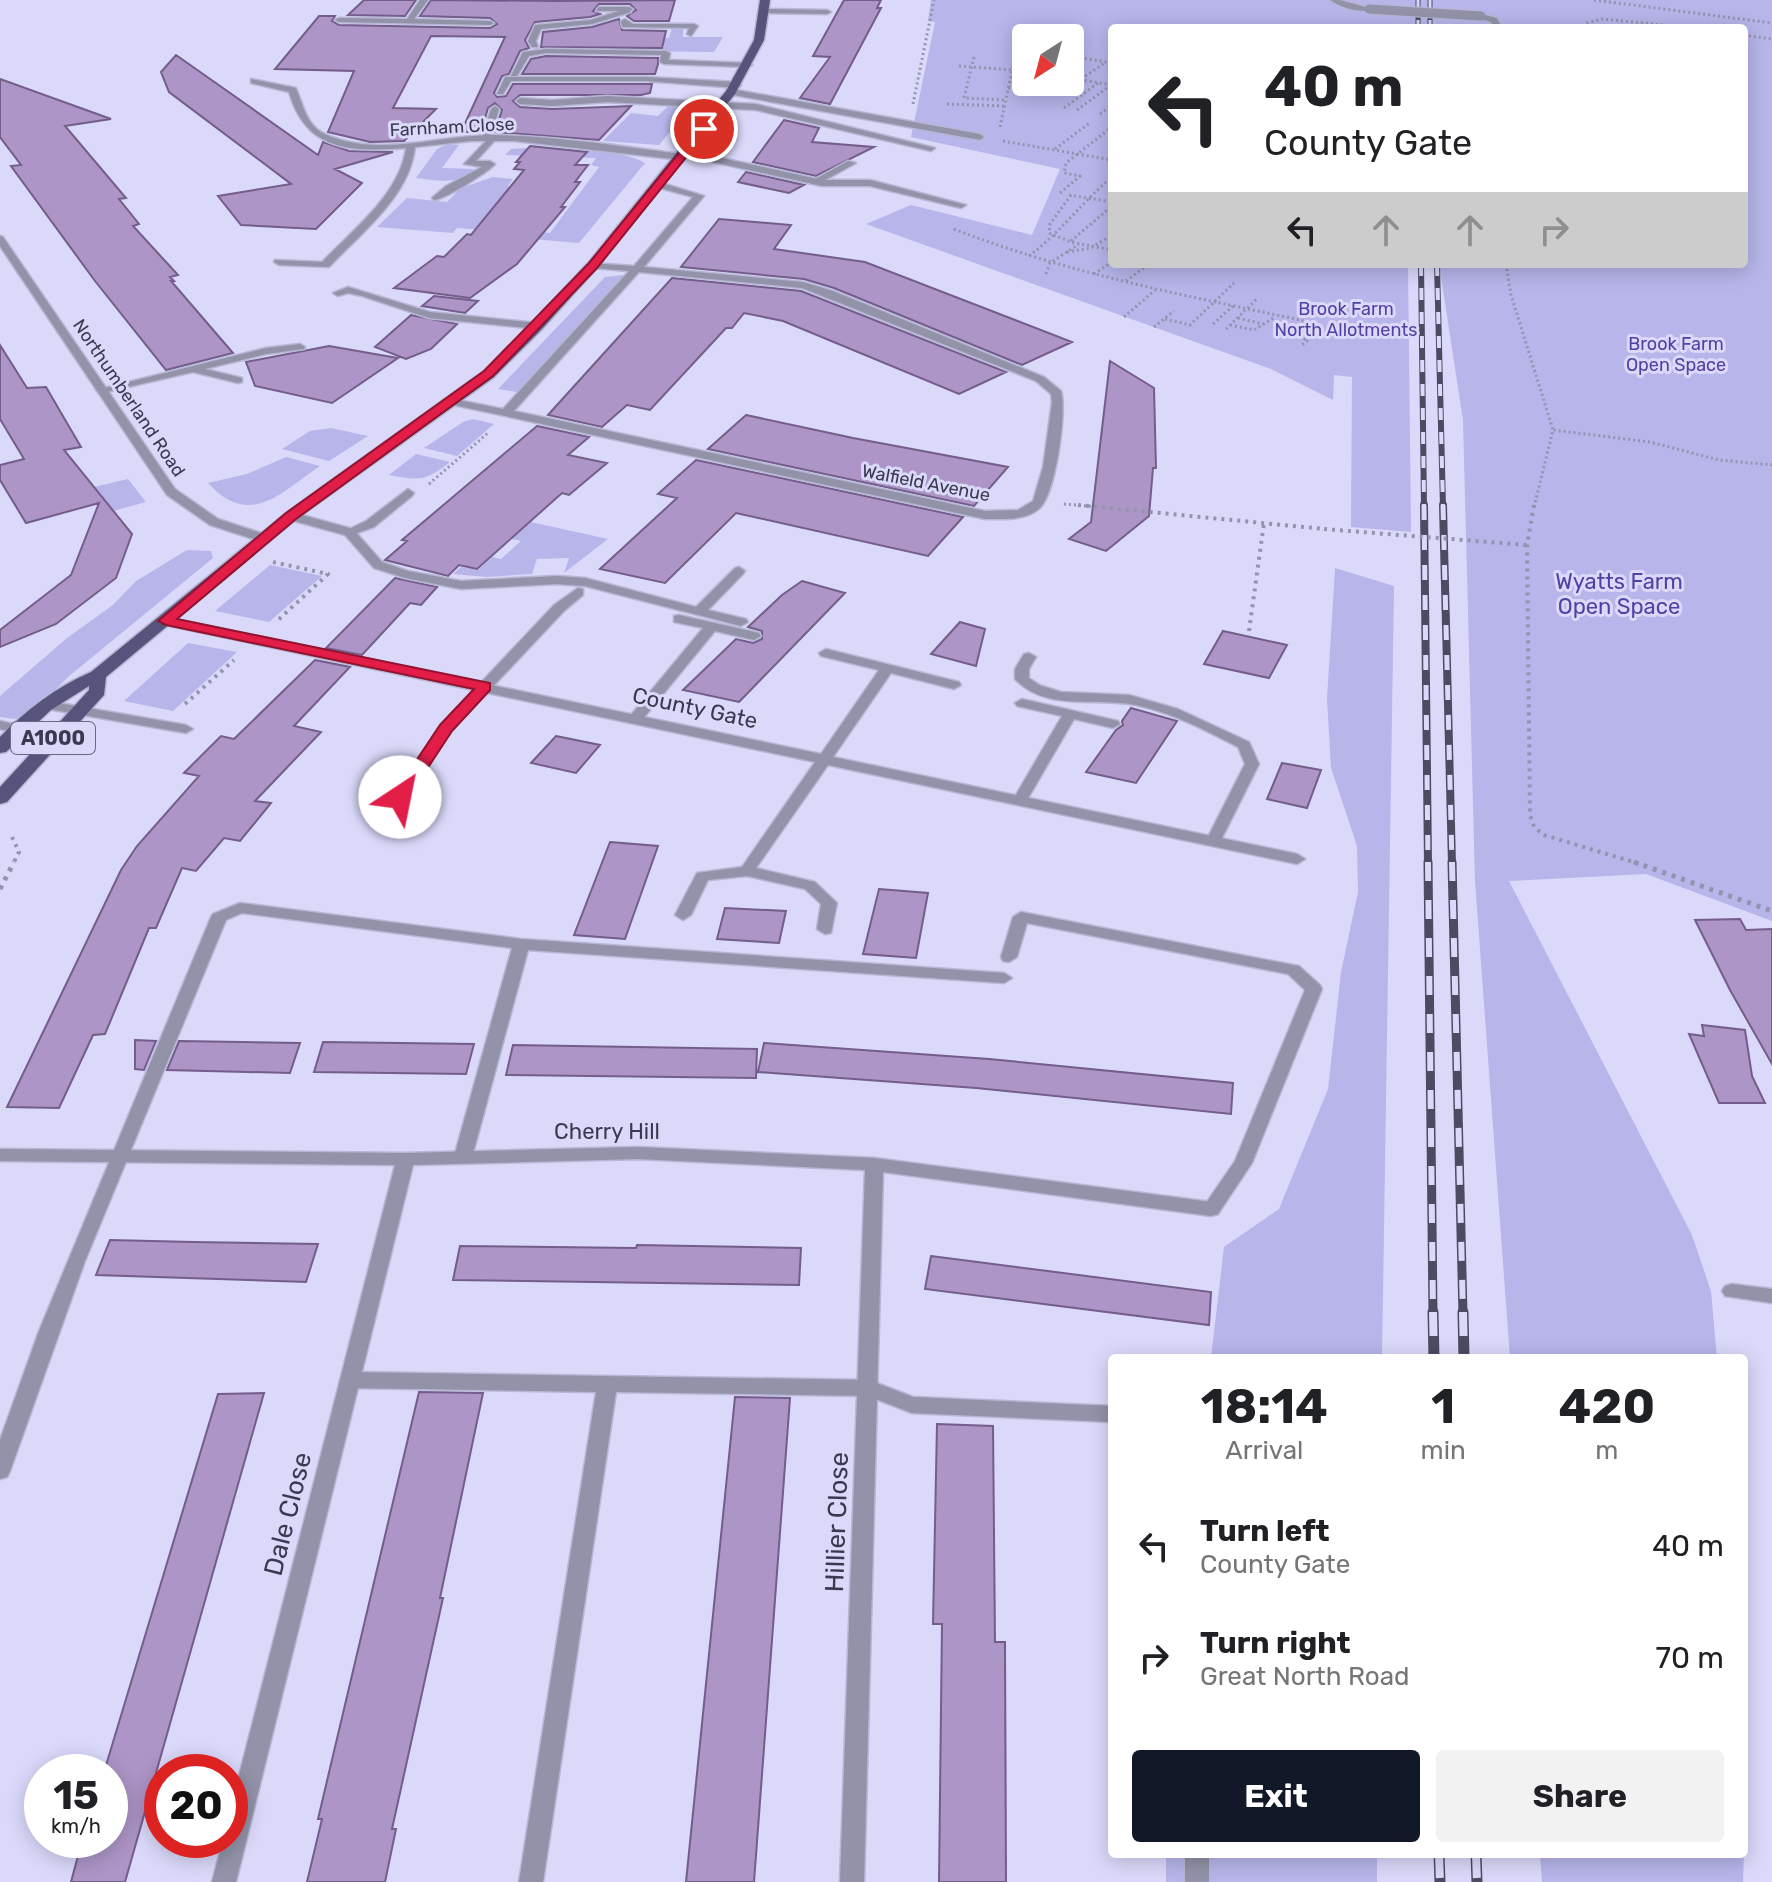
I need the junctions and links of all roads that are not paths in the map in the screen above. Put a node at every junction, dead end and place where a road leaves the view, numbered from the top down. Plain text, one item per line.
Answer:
1 (424, 0) edge
2 (1334, 0) edge
3 (765, 5) edge
4 (630, 6) edge
5 (599, 9) dead end
6 (827, 12) dead end
7 (339, 20) dead end
8 (409, 21) junction
9 (490, 23) dead end
10 (1496, 24) edge
11 (691, 34) dead end
12 (535, 45) dead end
13 (563, 51) junction
14 (558, 62) dead end
15 (748, 65) junction
16 (514, 74) dead end
17 (254, 81) dead end
18 (684, 82) junction
19 (734, 88) junction
20 (678, 91) dead end
21 (500, 92) dead end
22 (520, 101) dead end
23 (663, 101) junction
24 (723, 104) junction
25 (495, 109) dead end
26 (650, 115) dead end
27 (980, 137) road end
28 (489, 138) junction
29 (411, 144) junction
30 (931, 148) dead end
31 (683, 155) junction
32 (851, 163) dead end
33 (815, 182) junction
34 (659, 185) junction
35 (921, 196) junction
36 (437, 198) dead end
37 (961, 205) dead end
38 (901, 206) dead end
39 (0, 239) edge
40 (279, 262) dead end
41 (593, 265) junction
42 (637, 269) junction
43 (338, 293) dead end
44 (537, 326) junction
45 (300, 347) dead end
46 (193, 369) junction
47 (238, 380) dead end
48 (102, 390) junction
49 (453, 402) junction
50 (508, 414) junction
51 (408, 493) dead end
52 (291, 516) junction
53 (349, 532) junction
54 (263, 538) junction
55 (739, 571) dead end
56 (578, 592) dead end
57 (699, 611) junction
58 (679, 619) dead end
59 (166, 621) junction
60 (741, 622) dead end
61 (712, 626) junction
62 (754, 636) dead end
63 (826, 653) dead end
64 (1029, 657) dead end
65 (887, 669) junction
66 (97, 676) junction
67 (954, 685) dead end
68 (485, 687) junction
69 (1022, 703) dead end
70 (47, 705) junction
71 (81, 710) junction
72 (1070, 714) junction
73 (636, 718) junction
74 (1113, 724) dead end
75 (8, 727) edge
76 (186, 729) dead end
77 (55, 737) junction
78 (0, 748) edge
79 (826, 757) junction
80 (400, 797) dead end
81 (0, 798) edge
82 (1020, 800) junction
83 (1214, 841) junction
84 (1297, 859) dead end
85 (747, 871) junction
86 (683, 915) dead end
87 (825, 929) dead end
88 (521, 944) junction
89 (1009, 957) dead end
90 (1004, 978) dead end
91 (0, 1155) edge
92 (121, 1157) junction
93 (463, 1157) junction
94 (406, 1159) junction
95 (874, 1164) junction
96 (1732, 1291) dead end
97 (1772, 1296) edge
98 (350, 1380) junction
99 (607, 1386) junction
100 (869, 1388) junction
101 (1108, 1414) edge
102 (0, 1471) edge
103 (1197, 1858) edge
104 (224, 1882) edge
105 (531, 1882) edge
106 (852, 1882) edge
107 (1197, 1882) edge

1 - 8 street
2 - 10 street, bridge
3 - 6 street
3 - 15 main road, A1000
4 - 5 street
4 - 11 street
4 - 12 street
7 - 8 street
8 - 9 street
13 - 14 street
13 - 15 street
13 - 16 street
15 - 19 main road, A1000
17 - 29 street, Farnham Close
18 - 19 street
18 - 20 street
18 - 21 street
19 - 24 main road, A1000
19 - 27 street
22 - 23 street
23 - 24 street
23 - 26 street
24 - 30 street
24 - 31 main road, A1000
25 - 28 street
28 - 29 street, Farnham Close
28 - 31 street, Farnham Close
28 - 36 street
29 - 40 street
31 - 33 street, Farnham Close
31 - 34 main road, A1000
32 - 33 street
33 - 35 street, Farnham Close
34 - 41 main road, A1000
34 - 42 street
35 - 37 street, Farnham Close
35 - 38 street
39 - 48 street, Northumberland Road
41 - 42 street
41 - 44 main road, A1000
42 - 50 street
42 - 50 street, Walfield Avenue
43 - 44 street
44 - 49 main road, A1000
45 - 46 street
46 - 47 street
46 - 48 street
48 - 54 street, Northumberland Road
49 - 50 street, Walfield Avenue
49 - 52 main road, A1000
51 - 53 street
52 - 53 street
52 - 54 main road, A1000
53 - 57 street
54 - 59 main road, A1000
55 - 57 street
56 - 68 street
57 - 60 street
58 - 61 street
59 - 66 main road, A1000
59 - 68 street, County Gate
61 - 62 street
61 - 73 street
63 - 65 street
64 - 83 street
65 - 67 street
65 - 79 street
66 - 70 main road, A1000
66 - 71 main road, A1000
68 - 73 street, County Gate
68 - 80 street
69 - 72 street
70 - 71 street
70 - 75 main road, A1000
71 - 76 street
71 - 77 main road, A1000
72 - 74 street
72 - 82 street
73 - 79 street, County Gate
75 - 77 street
75 - 78 main road, A1000
77 - 81 main road, A1000
79 - 82 street, County Gate
79 - 85 street
82 - 83 street, County Gate
83 - 84 street, County Gate
85 - 86 street
85 - 87 street
88 - 90 street
88 - 92 street
88 - 93 street
89 - 95 street, Cherry Hill
91 - 92 street, Cherry Hill
92 - 94 street, Cherry Hill
92 - 102 street
93 - 94 street, Cherry Hill
93 - 95 street, Cherry Hill
94 - 98 street, Dale Close
95 - 100 street, Hillier Close
96 - 97 street
98 - 99 street
98 - 104 street, Dale Close
99 - 100 street
99 - 105 street
100 - 101 street
100 - 106 street, Hillier Close
103 - 107 street

